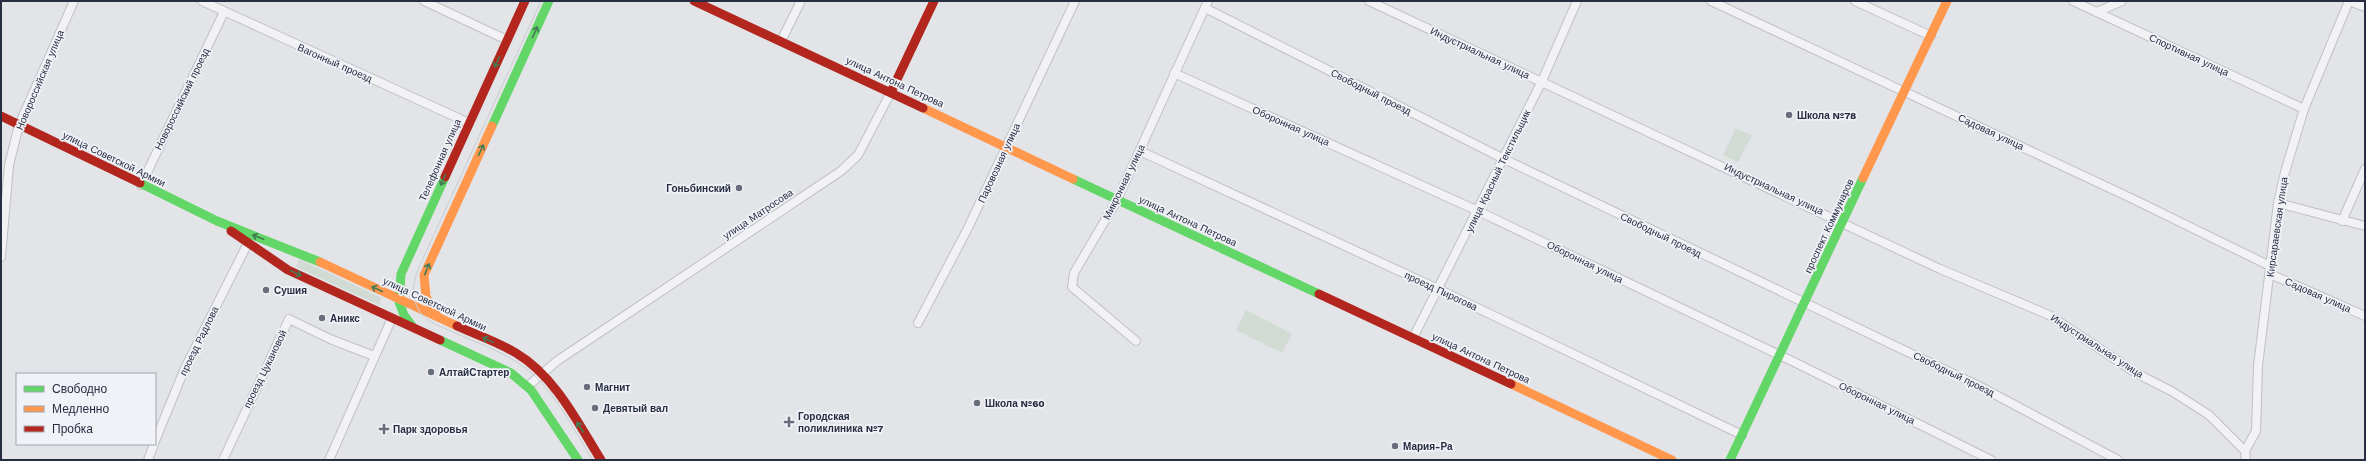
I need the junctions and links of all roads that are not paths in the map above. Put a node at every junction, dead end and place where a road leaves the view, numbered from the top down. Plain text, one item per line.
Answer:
1 (74, 1) edge
2 (202, 1) edge
3 (424, 1) edge
4 (526, 1) edge
5 (549, 1) edge
6 (694, 1) edge
7 (801, 1) edge
8 (934, 1) edge
9 (1076, 1) edge
10 (1369, 1) edge
11 (1577, 1) edge
12 (1711, 1) edge
13 (1855, 1) edge
14 (1947, 1) edge
15 (2073, 1) edge
16 (2122, 1) edge
17 (2349, 1) edge
18 (1207, 4) edge
19 (2365, 7) edge
20 (224, 12) junction
21 (2097, 12) junction
22 (1931, 36) junction
23 (507, 40) junction
24 (782, 41) junction
25 (1174, 74) junction
26 (1542, 81) junction
27 (891, 92) junction
28 (1905, 92) junction
29 (2304, 108) junction
30 (1, 116) edge
31 (469, 123) junction
32 (19, 125) junction
33 (1006, 147) junction
34 (1140, 151) junction
35 (1504, 160) junction
36 (2365, 169) edge
37 (141, 185) junction
38 (1117, 200) junction
39 (2278, 203) junction
40 (1478, 211) junction
41 (217, 221) junction
42 (2342, 221) junction
43 (1843, 222) junction
44 (2365, 226) edge
45 (248, 243) junction
46 (1, 257) edge
47 (2270, 270) junction
48 (423, 286) junction
49 (1438, 289) junction
50 (398, 299) junction
51 (1805, 304) junction
52 (411, 305) junction
53 (402, 313) junction
54 (2365, 316) edge
55 (438, 317) junction
56 (392, 318) junction
57 (918, 323) dead end
58 (415, 328) junction
59 (1413, 338) junction
60 (1136, 341) dead end
61 (1781, 355) junction
62 (374, 356) junction
63 (542, 372) junction
64 (528, 386) junction
65 (1742, 435) junction
66 (156, 439) edge
67 (154, 445) edge
68 (2247, 458) edge
69 (148, 460) edge
70 (223, 460) edge
71 (330, 460) edge
72 (578, 460) edge
73 (601, 460) edge
74 (1672, 460) edge
75 (1730, 460) edge
76 (1991, 460) edge
77 (2118, 460) edge

1 - 32 street, Новороссийская улица
2 - 20 street, Вагонный проезд
3 - 23 street
4 - 23 street, Телефонная улица
48 -> 5 street
6 - 24 street, улица Антона Петрова
7 - 24 street
8 - 27 street, улица Матросова
9 - 33 street, Паровозная улица
10 - 26 street, Индустриальная улица
11 - 26 street, улица Красный Текстильщик
12 - 28 street, Садовая улица
13 - 22 street
14 - 22 street, проспект Коммунаров
15 - 21 street, Спортивная улица
16 - 21 street
17 - 19 street
17 - 29 street, Кирсараевская улица
18 - 25 street, Микронная улица
18 - 35 street, Свободный проезд
20 - 31 street, Вагонный проезд
20 - 37 street, Новороссийский проезд
21 - 29 street, Спортивная улица
22 - 28 street, проспект Коммунаров
23 -> 31 street, Телефонная улица
24 - 27 street, улица Антона Петрова
25 - 34 street, Микронная улица
25 - 40 street, Оборонная улица
26 - 35 street, улица Красный Текстильщик
26 - 43 street, Индустриальная улица
27 - 33 street, улица Антона Петрова
27 - 63 street, улица Матросова
28 - 43 street, проспект Коммунаров
28 - 47 street, Садовая улица
29 - 39 street, Кирсараевская улица
30 - 32 street, улица Советской Армии
31 -> 50 street, Телефонная улица
32 - 37 street, улица Советской Армии
32 - 46 street, Новороссийская улица
33 - 38 street, улица Антона Петрова
33 - 57 street, Паровозная улица
34 - 38 street, Микронная улица
34 - 49 street, проезд Пирогова
35 - 40 street, улица Красный Текстильщик
35 - 51 street, Свободный проезд
36 - 42 street
37 - 41 street, улица Советской Армии
38 - 59 street, улица Антона Петрова
38 - 60 street, Микронная улица
39 - 42 street
39 - 47 street, Кирсараевская улица
40 - 49 street, улица Красный Текстильщик
40 - 61 street, Оборонная улица
41 - 45 street, улица Советской Армии
50 -> 41 street, улица Советской Армии
42 - 44 street
43 - 51 street, проспект Коммунаров
43 - 68 street, Индустриальная улица
45 -> 56 street, улица Советской Армии
45 - 66 street, проезд Радлова
47 - 54 street, Садовая улица
47 - 68 street, Кирсараевская улица
48 - 52 street
48 - 55 street
49 - 59 street, улица Красный Текстильщик
49 - 65 street, проезд Пирогова
50 - 52 street, улица Советской Армии
50 - 53 street, Телефонная улица
50 - 56 street
51 - 61 street, проспект Коммунаров
51 - 77 street, Свободный проезд
52 - 53 street
52 - 55 street, улица Советской Армии
53 - 56 street
53 - 58 street, Телефонная улица
63 -> 55 street, улица Советской Армии
56 - 58 street, улица Советской Армии
56 - 62 street
58 - 64 street, улица Советской Армии
59 - 74 street, улица Антона Петрова
61 - 65 street, проспект Коммунаров
61 - 76 street, Оборонная улица
62 - 70 street, проезд Цукановой
62 - 71 street
63 - 64 street, улица Матросова
73 -> 63 street, улица Советской Армии
64 - 72 street, улица Советской Армии
65 - 75 street, проспект Коммунаров
67 - 69 street

